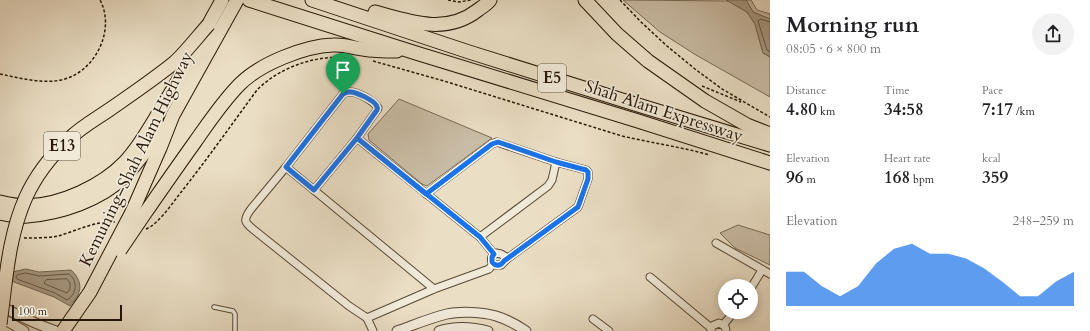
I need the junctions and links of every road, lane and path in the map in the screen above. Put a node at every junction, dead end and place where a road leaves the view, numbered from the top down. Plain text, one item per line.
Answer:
1 (100, 0) edge
2 (222, 0) edge
3 (237, 0) edge
4 (249, 0) edge
5 (312, 0) edge
6 (448, 0) edge
7 (471, 0) edge
8 (490, 0) edge
9 (584, 0) edge
10 (620, 0) edge
11 (334, 8) junction
12 (209, 24) junction
13 (416, 53) junction
14 (370, 60) dead end
15 (0, 74) edge
16 (698, 84) dead end
17 (746, 104) junction
18 (173, 115) junction
19 (770, 117) edge
20 (770, 134) edge
21 (357, 138) junction
22 (770, 145) edge
23 (712, 156) dead end
24 (556, 162) junction
25 (770, 163) edge
26 (286, 167) junction
27 (314, 190) junction
28 (426, 194) junction
29 (0, 202) edge
30 (0, 213) edge
31 (137, 215) junction
32 (480, 237) junction
33 (716, 243) dead end
34 (494, 254) junction
35 (508, 258) junction
36 (493, 264) junction
37 (762, 270) junction
38 (770, 274) edge
39 (650, 277) dead end
40 (756, 279) edge
41 (434, 289) junction
42 (0, 305) edge
43 (214, 307) dead end
44 (0, 317) edge
45 (367, 318) junction
46 (593, 319) dead end
47 (730, 319) edge
48 (0, 324) edge
49 (725, 328) edge
50 (711, 329) edge
51 (24, 331) edge
52 (56, 331) edge
53 (63, 331) edge
54 (235, 331) edge
55 (372, 331) edge
56 (397, 331) edge
57 (439, 331) edge
58 (488, 331) edge
59 (526, 331) edge
60 (608, 331) edge

1 - 15 path
2 - 12 highway, Kemuning–Shah Alam Highway / E13
3 - 18 highway, Kemuning–Shah Alam Highway
4 - 13 highway, Shah Alam Expressway / E5
5 - 11 highway, Shah Alam Expressway / E5
6 - 7 path
8 - 11 highway
9 - 20 highway
10 - 17 path
11 - 22 highway, Shah Alam Expressway / E5
12 - 29 highway
12 - 48 highway, Kemuning–Shah Alam Highway / E13, bridge
13 - 25 highway, Shah Alam Expressway / E5
13 - 31 highway
14 - 23 path
16 - 17 path
17 - 19 path
18 - 30 highway
18 - 31 highway, Kemuning–Shah Alam Highway
21 - 26 street
21 - 27 street
21 - 28 street
24 - 28 street
24 - 32 street
24 - 35 street
26 - 27 street
26 - 45 street
27 - 41 street
28 - 32 street
31 - 53 highway, Kemuning–Shah Alam Highway, bridge
32 - 34 street
33 - 37 street
34 - 35 street
34 - 36 street
35 - 36 street
36 - 41 street
37 - 38 street
37 - 40 street
39 - 50 street
41 - 45 street
42 - 52 street
43 - 54 lane
44 - 51 street
45 - 55 street
46 - 60 street
47 - 49 street
49 - 50 street
56 - 59 street
57 - 58 street

